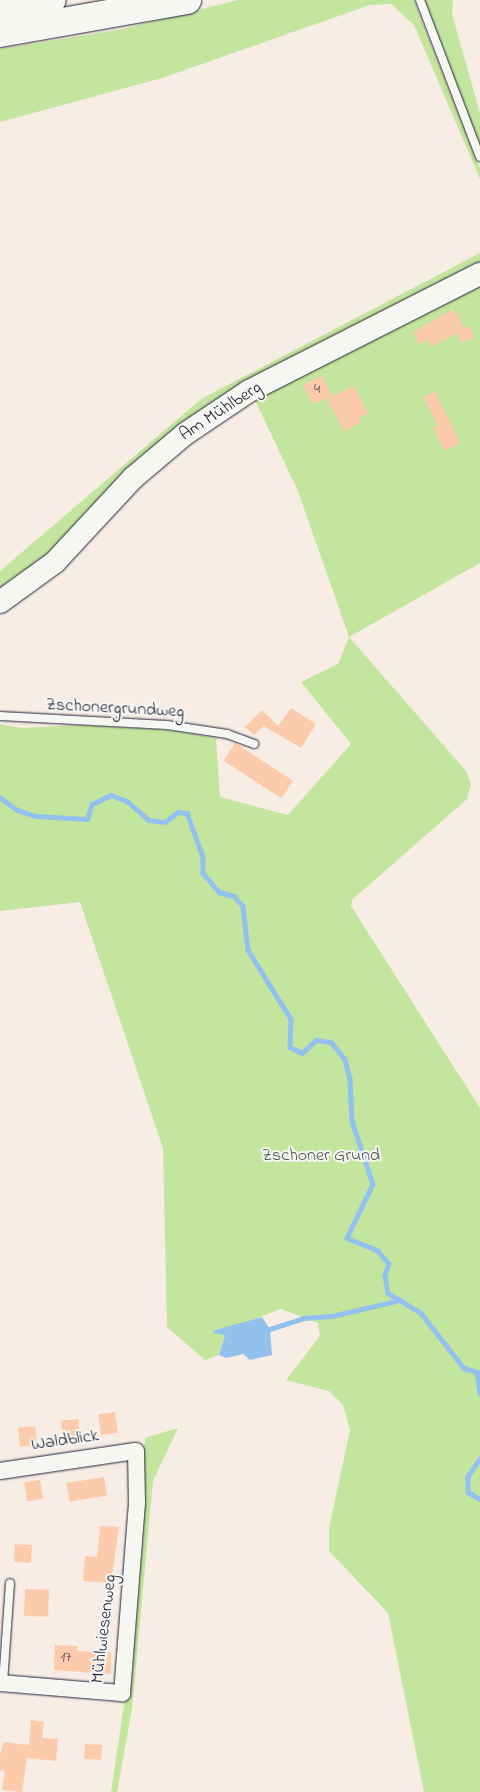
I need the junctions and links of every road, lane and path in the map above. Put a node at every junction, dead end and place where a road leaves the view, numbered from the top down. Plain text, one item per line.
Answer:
1 (52, 0) edge
2 (187, 0) edge
3 (420, 0) edge
4 (0, 7) edge
5 (0, 33) edge
6 (480, 157) edge
7 (480, 274) edge
8 (0, 602) edge
9 (0, 716) edge
10 (254, 744) dead end
11 (136, 1451) joint
12 (0, 1471) edge
13 (10, 1583) dead end
14 (2, 1683) edge

1 - 4 highway
2 - 5 highway
3 - 6 lane
7 - 8 street, Am Mühlberg
9 - 10 lane, Zschonergrundweg
11 - 12 street, Waldblick
11 - 14 street, Mühlwiesenweg
13 - 14 lane

